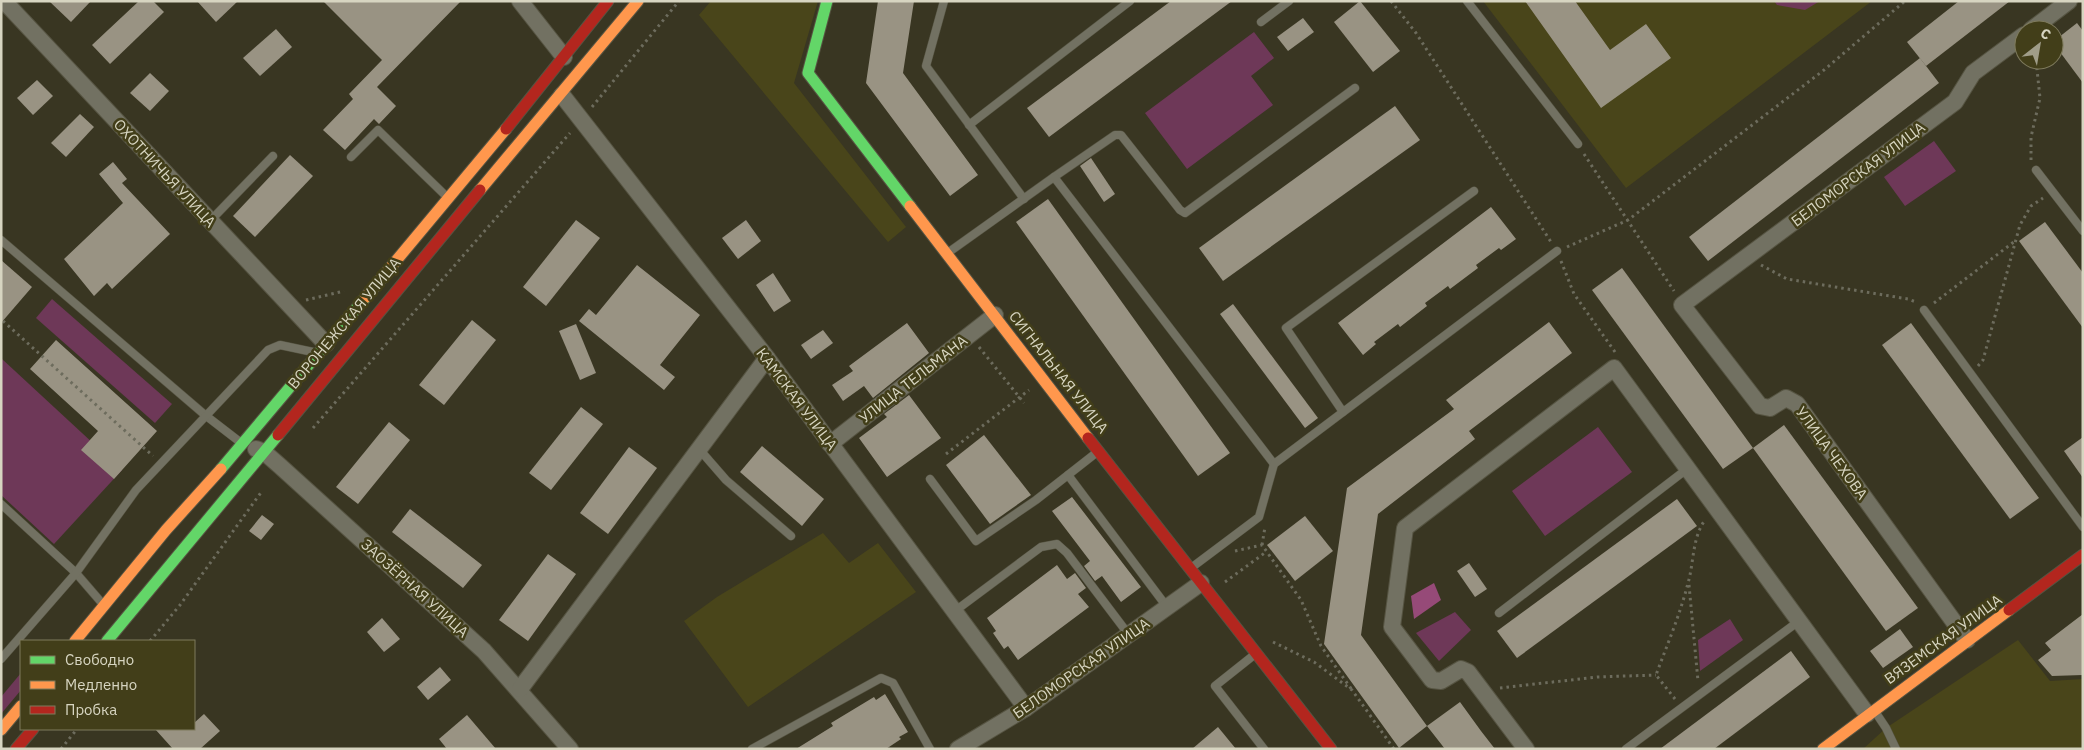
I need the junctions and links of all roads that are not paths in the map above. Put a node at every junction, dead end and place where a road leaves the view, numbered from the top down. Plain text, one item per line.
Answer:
1 (4, 1) edge
2 (520, 1) edge
3 (608, 1) edge
4 (638, 1) edge
5 (827, 1) edge
6 (944, 1) edge
7 (1130, 1) edge
8 (1289, 1) edge
9 (1467, 1) edge
10 (2069, 1) edge
11 (2043, 20) edge
12 (1261, 22) dead end
13 (2014, 42) edge
14 (564, 57) junction
15 (1355, 88) dead end
16 (562, 95) junction
17 (968, 125) junction
18 (1578, 144) road end
19 (273, 156) dead end
20 (351, 157) dead end
21 (2036, 170) road end
22 (1054, 177) junction
23 (1474, 191) dead end
24 (448, 198) junction
25 (1024, 199) junction
26 (210, 221) junction
27 (2083, 231) edge
28 (1, 240) edge
29 (1557, 252) road end
30 (947, 253) junction
31 (1682, 305) joint
32 (1924, 310) road end
33 (995, 314) junction
34 (322, 348) junction
35 (767, 358) junction
36 (1343, 412) junction
37 (205, 416) junction
38 (244, 444) junction
39 (830, 444) junction
40 (699, 449) junction
41 (1100, 450) junction
42 (264, 452) junction
43 (1274, 464) junction
44 (1687, 469) junction
45 (1068, 475) junction
46 (930, 479) dead end
47 (1, 504) edge
48 (2083, 527) edge
49 (791, 536) dead end
50 (2083, 555) edge
51 (1189, 569) junction
52 (76, 572) junction
53 (1201, 583) junction
54 (1167, 608) junction
55 (955, 611) junction
56 (1499, 613) dead end
57 (113, 615) junction
58 (1799, 621) junction
59 (1129, 634) junction
60 (76, 640) edge
61 (106, 640) edge
62 (1967, 640) junction
63 (1256, 653) junction
64 (1, 659) edge
65 (520, 689) junction
66 (20, 707) edge
67 (1026, 708) junction
68 (1870, 712) junction
69 (1, 730) edge
70 (32, 730) edge
71 (16, 749) edge
72 (570, 749) edge
73 (752, 749) edge
74 (930, 749) edge
75 (958, 749) edge
76 (1264, 749) edge
77 (1331, 749) edge
78 (1526, 749) edge
79 (1626, 749) edge
80 (1823, 749) edge
81 (1896, 749) edge

1 - 26 street, ОХОТНИЧЬЯ УЛИЦА
2 - 14 street
3 - 14 main road, ВОРОНЕЖСКАЯ УЛИЦА
4 - 16 main road, ВОРОНЕЖСКАЯ УЛИЦА
5 - 30 main road, СИГНАЛЬНАЯ УЛИЦА
6 - 17 lane
7 - 17 lane
8 - 12 lane
9 - 18 lane
10 - 11 street
13 - 31 street, БЕЛОМОРСКАЯ УЛИЦА
14 - 24 main road, ВОРОНЕЖСКАЯ УЛИЦА
15 - 22 lane
16 - 35 street, КАМСКАЯ УЛИЦА
16 - 42 main road, ВОРОНЕЖСКАЯ УЛИЦА
17 - 25 lane
19 - 26 lane
20 - 24 lane
21 - 27 lane
22 - 25 lane
22 - 43 lane
23 - 36 lane
24 - 34 main road, ВОРОНЕЖСКАЯ УЛИЦА
25 - 30 lane
26 - 34 street, ОХОТНИЧЬЯ УЛИЦА
28 - 37 lane
29 - 36 lane
30 - 33 main road, СИГНАЛЬНАЯ УЛИЦА
31 - 62 street, УЛИЦА ЧЕХОВА
32 - 48 lane
33 - 39 street, УЛИЦА ТЕЛЬМАНА
33 - 41 main road, СИГНАЛЬНАЯ УЛИЦА
34 - 37 lane
34 - 38 main road, ВОРОНЕЖСКАЯ УЛИЦА
35 - 39 street, КАМСКАЯ УЛИЦА
35 - 40 street
36 - 43 lane
37 - 38 lane
37 - 52 lane
38 - 42 street, ЗАОЗЁРНАЯ УЛИЦА
38 - 57 main road, ВОРОНЕЖСКАЯ УЛИЦА
39 - 55 street, КАМСКАЯ УЛИЦА
40 - 49 lane
40 - 65 street
41 - 45 lane
41 - 51 main road, СИГНАЛЬНАЯ УЛИЦА
42 - 57 main road, ВОРОНЕЖСКАЯ УЛИЦА
42 - 65 street, ЗАОЗЁРНАЯ УЛИЦА
43 - 51 lane
44 - 56 lane
44 - 58 street
44 - 78 street
45 - 46 lane
45 - 54 lane
47 - 52 lane
50 - 62 main road, ВЯЗЕМСКАЯ УЛИЦА
51 - 53 main road, СИГНАЛЬНАЯ УЛИЦА
52 - 57 lane
52 - 64 lane
53 - 54 street, БЕЛОМОРСКАЯ УЛИЦА
53 - 63 main road, СИГНАЛЬНАЯ УЛИЦА
54 - 59 street, БЕЛОМОРСКАЯ УЛИЦА
55 - 59 lane
55 - 67 street, КАМСКАЯ УЛИЦА
57 - 60 main road, ВОРОНЕЖСКАЯ УЛИЦА
57 - 61 main road, ВОРОНЕЖСКАЯ УЛИЦА
58 - 68 street
58 - 79 lane
59 - 67 street, БЕЛОМОРСКАЯ УЛИЦА
62 - 68 main road, ВЯЗЕМСКАЯ УЛИЦА
63 - 76 lane
63 - 77 main road, СИГНАЛЬНАЯ УЛИЦА
65 - 72 street, ЗАОЗЁРНАЯ УЛИЦА
66 - 69 main road
67 - 75 street, БЕЛОМОРСКАЯ УЛИЦА
68 - 80 main road, ВЯЗЕМСКАЯ УЛИЦА
68 - 81 lane
70 - 71 main road
73 - 74 lane

